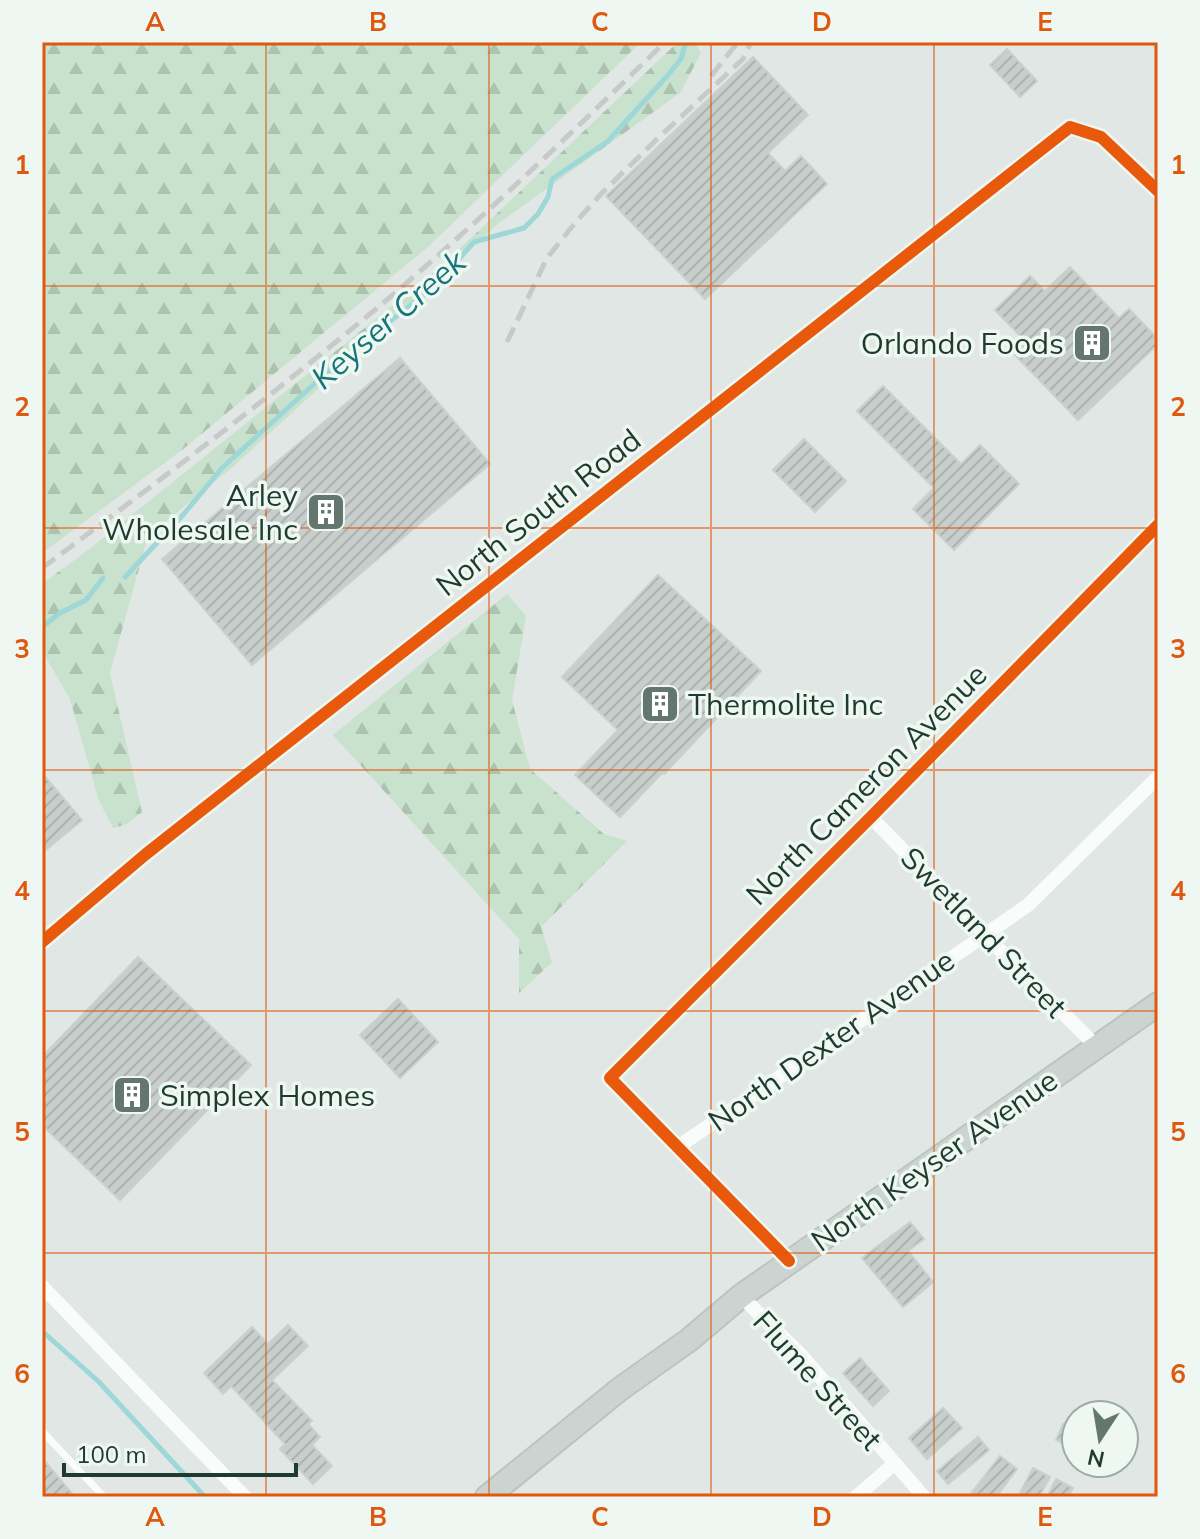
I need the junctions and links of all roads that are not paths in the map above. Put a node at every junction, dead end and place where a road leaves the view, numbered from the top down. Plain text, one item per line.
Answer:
1 (1158, 191) edge
2 (1158, 525) edge
3 (1158, 777) edge
4 (871, 817) junction
5 (984, 934) junction
6 (42, 942) edge
7 (1158, 1004) edge
8 (1097, 1047) junction
9 (678, 1147) junction
10 (789, 1261) junction
11 (42, 1286) edge
12 (741, 1296) junction
13 (42, 1431) edge
14 (894, 1464) junction
15 (104, 1497) edge
16 (245, 1497) edge
17 (487, 1497) edge
18 (856, 1497) edge
19 (924, 1497) edge

1 - 6 street, North South Road
2 - 4 street, North Cameron Avenue
3 - 5 street, North Dexter Avenue
4 - 5 street, Swetland Street
4 - 9 street, North Cameron Avenue
5 - 8 street, Swetland Street
5 - 9 street, North Dexter Avenue
7 - 8 main road, North Keyser Avenue
8 - 10 main road, North Keyser Avenue
9 - 10 street
10 - 12 main road, North Keyser Avenue
11 - 16 street
12 - 14 street, Flume Street
12 - 17 main road, North Keyser Avenue
13 - 15 lane
14 - 18 street
14 - 19 street, Flume Street

